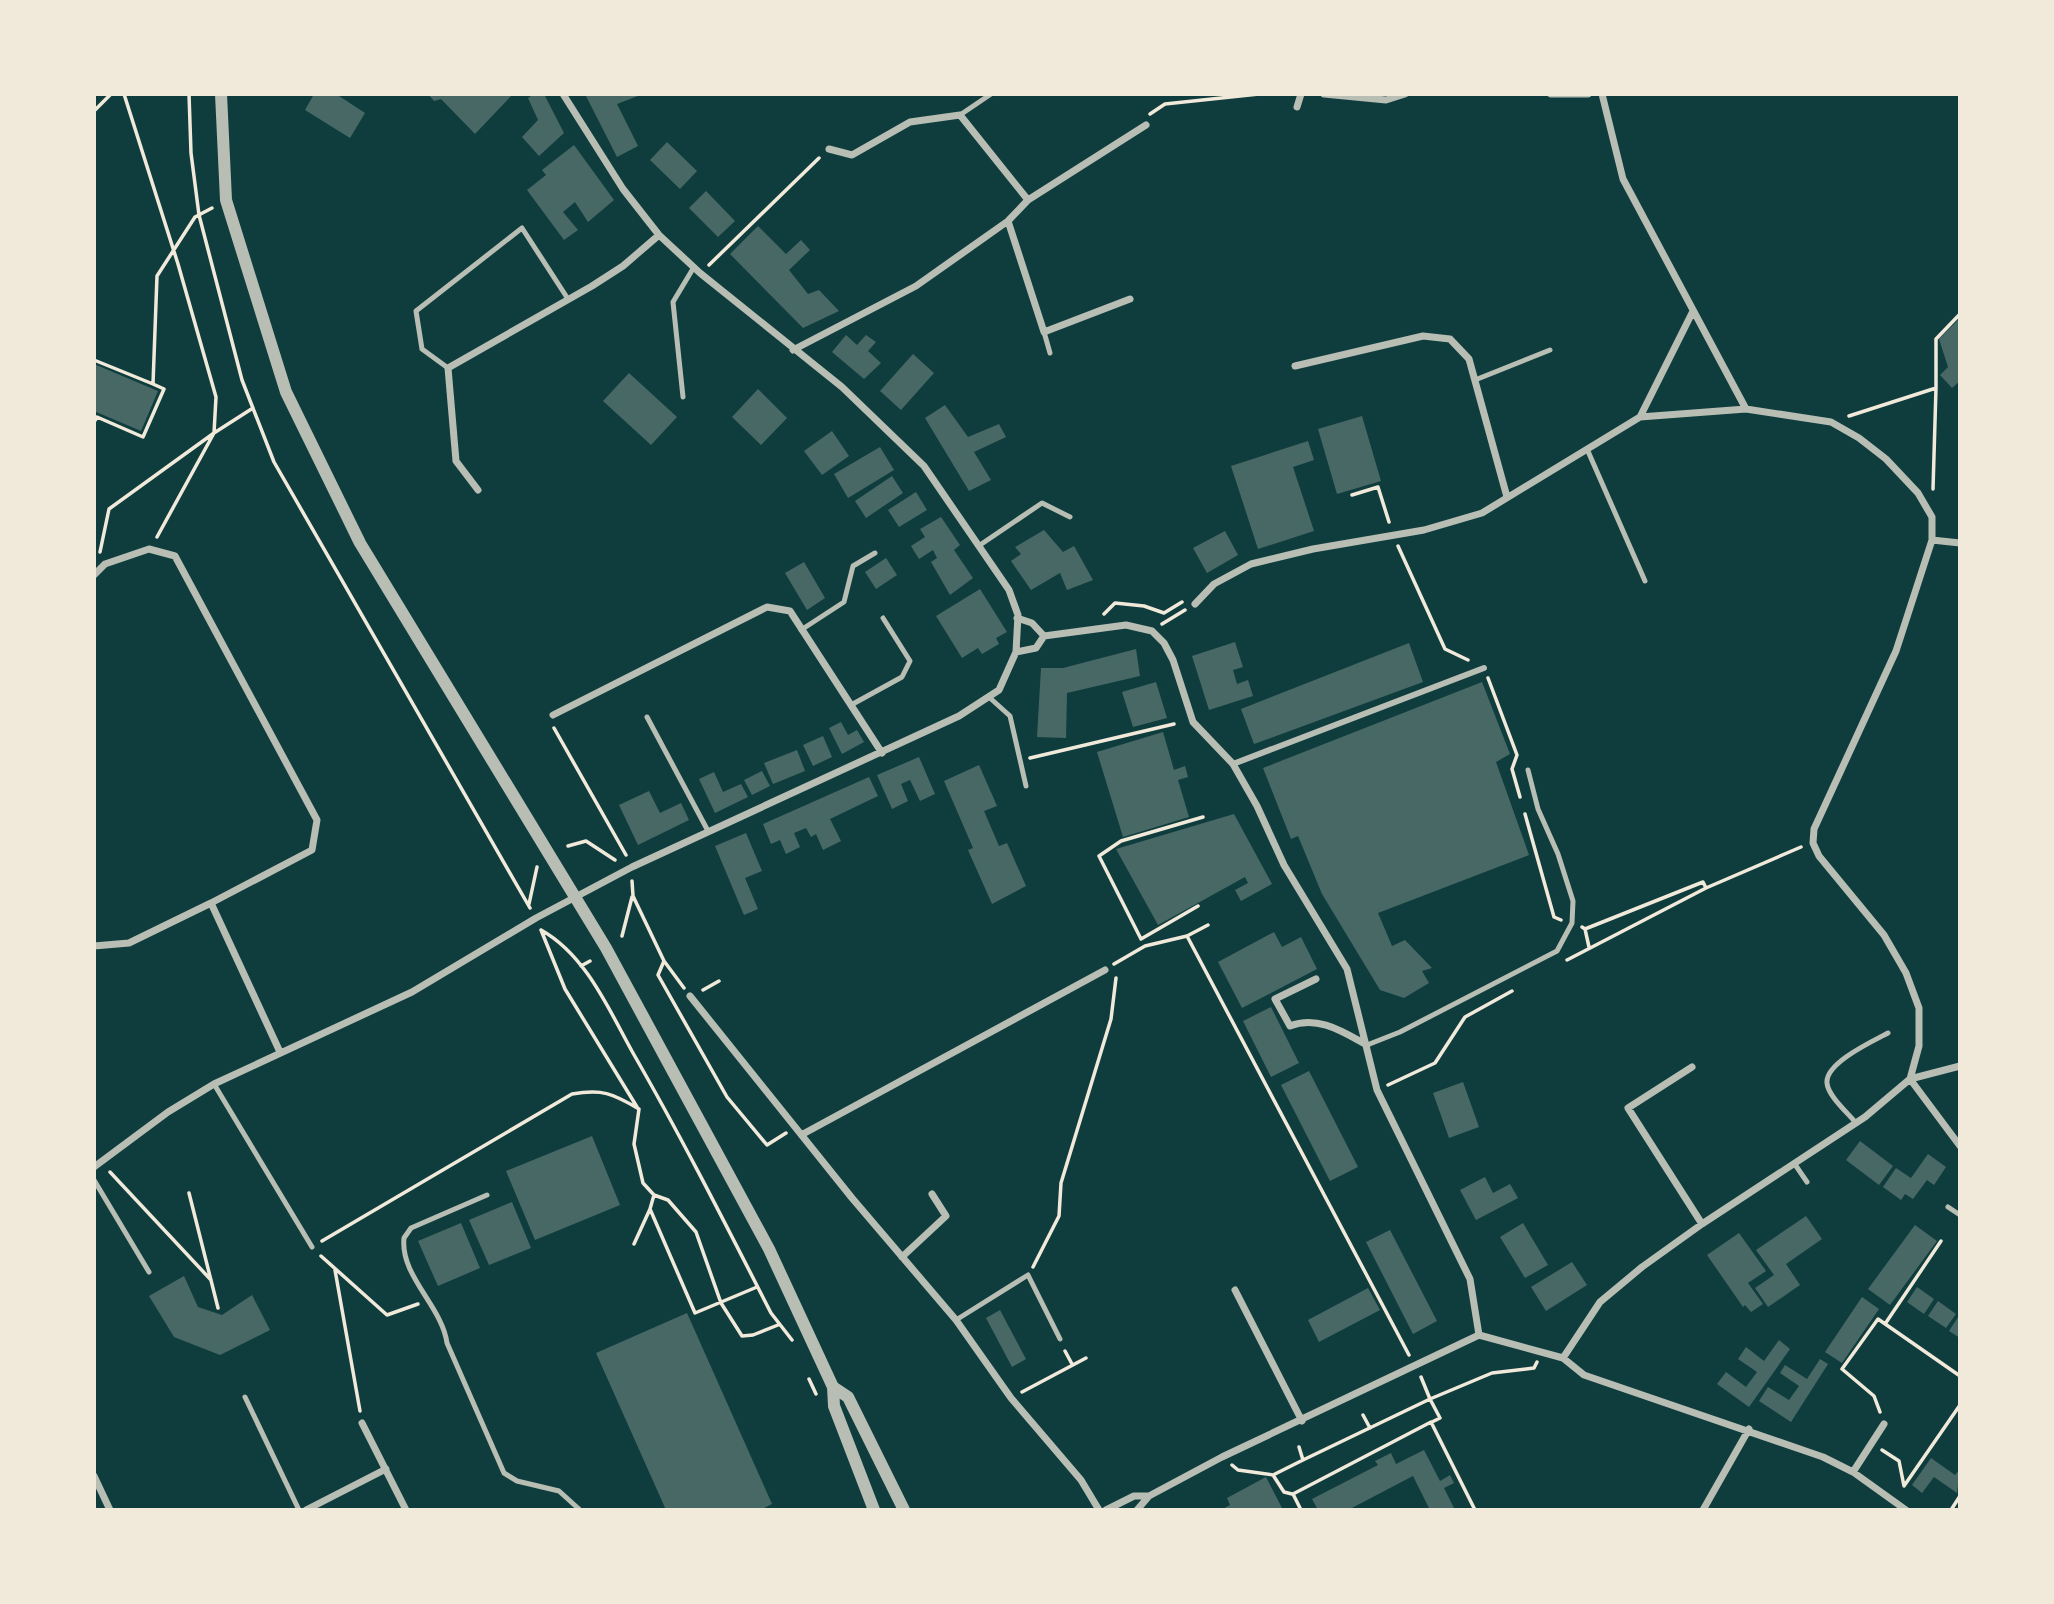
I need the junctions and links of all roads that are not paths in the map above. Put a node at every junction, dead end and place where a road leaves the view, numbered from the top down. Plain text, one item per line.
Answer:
1 (220, 94) edge
2 (563, 94) edge
3 (991, 94) edge
4 (1301, 94) edge
5 (1324, 94) edge
6 (1405, 94) edge
7 (1551, 94) edge
8 (1588, 94) edge
9 (1602, 94) edge
10 (1297, 107) dead end
11 (960, 115) junction
12 (1146, 125) road end
13 (829, 149) road end
14 (1028, 200) junction
15 (1008, 220) junction
16 (659, 235) junction
17 (697, 270) junction
18 (568, 299) junction
19 (1129, 299) dead end
20 (1693, 311) junction
21 (1044, 332) junction
22 (793, 350) junction
23 (1550, 350) dead end
24 (1051, 353) dead end
25 (1295, 366) dead end
26 (448, 368) junction
27 (1475, 380) junction
28 (683, 397) dead end
29 (1746, 408) junction
30 (1640, 417) junction
31 (1587, 449) junction
32 (478, 490) dead end
33 (1507, 497) junction
34 (1070, 517) dead end
35 (1932, 540) junction
36 (1959, 543) edge
37 (980, 545) junction
38 (875, 553) dead end
39 (94, 575) edge
40 (1645, 582) dead end
41 (1195, 604) road end
42 (883, 618) dead end
43 (1017, 618) junction
44 (801, 630) junction
45 (1044, 636) junction
46 (1016, 652) junction
47 (1484, 668) road end
48 (990, 698) junction
49 (851, 705) junction
50 (553, 715) road end
51 (647, 717) dead end
52 (882, 753) junction
53 (1233, 764) junction
54 (1528, 770) dead end
55 (1026, 786) dead end
56 (708, 831) junction
57 (578, 898) junction
58 (211, 904) junction
59 (94, 946) edge
60 (1105, 970) road end
61 (1316, 979) dead end
62 (690, 996) dead end
63 (1888, 1033) dead end
64 (1367, 1045) junction
65 (280, 1052) junction
66 (1959, 1066) edge
67 (1692, 1067) dead end
68 (1910, 1079) junction
69 (214, 1084) junction
70 (1856, 1123) junction
71 (803, 1134) junction
72 (1959, 1146) edge
73 (1794, 1163) junction
74 (98, 1164) edge
75 (94, 1180) edge
76 (1807, 1182) dead end
77 (932, 1194) dead end
78 (487, 1195) dead end
79 (1948, 1207) dead end
80 (1959, 1215) edge
81 (1702, 1224) junction
82 (312, 1247) road end
83 (902, 1257) junction
84 (149, 1272) dead end
85 (1235, 1290) dead end
86 (956, 1320) junction
87 (1479, 1335) junction
88 (1060, 1339) dead end
89 (1563, 1358) junction
90 (834, 1387) junction
91 (245, 1398) dead end
92 (1302, 1421) junction
93 (362, 1423) road end
94 (1884, 1424) road end
95 (1749, 1429) junction
96 (386, 1469) junction
97 (1853, 1472) junction
98 (94, 1476) edge
99 (1149, 1496) junction
100 (110, 1510) edge
101 (299, 1510) edge
102 (306, 1510) edge
103 (406, 1510) edge
104 (580, 1510) edge
105 (874, 1510) edge
106 (904, 1510) edge
107 (1099, 1510) edge
108 (1106, 1510) edge
109 (1137, 1510) edge
110 (1703, 1510) edge
111 (1906, 1510) edge

1 - 57 street
2 - 16 street
3 - 11 lane
4 - 10 street
5 - 6 street
7 - 8 street
9 - 20 street
11 - 13 street
11 - 14 street
12 - 14 street
14 - 15 street
15 - 21 street
15 - 22 street
16 - 17 street
16 - 18 street
17 - 22 street
17 - 28 lane
18 - 26 street
18 - 26 lane
19 - 21 street
20 - 29 street
20 - 30 street
21 - 24 lane
22 - 37 street
23 - 27 lane
25 - 27 street
26 - 32 street
27 - 33 street
29 - 30 street
29 - 35 street
30 - 31 street
31 - 33 street
31 - 40 lane
33 - 41 street
34 - 37 lane
35 - 36 street
35 - 68 street
37 - 43 street
38 - 44 lane
39 - 58 street
42 - 49 lane
43 - 45 street
43 - 46 street
44 - 49 street
44 - 50 street
45 - 46 street
45 - 53 street
46 - 48 street
47 - 53 street
48 - 52 street
48 - 55 lane
49 - 52 street
51 - 56 lane
52 - 56 street
53 - 64 street
54 - 64 lane
56 - 57 street
57 - 65 street
57 - 90 street
58 - 59 street
58 - 65 street
60 - 71 street
61 - 64 street
62 - 71 street
63 - 70 lane
64 - 87 street
65 - 69 street
66 - 68 street
67 - 81 street
68 - 70 street
68 - 72 street
69 - 74 street
69 - 82 lane
70 - 73 street
71 - 83 street
73 - 76 lane
73 - 81 street
75 - 84 lane
77 - 83 street
78 - 104 lane
79 - 80 lane
81 - 89 street
83 - 86 street
85 - 92 street
86 - 88 lane
86 - 107 street
87 - 89 street
87 - 92 street
89 - 95 street
90 - 105 street
90 - 106 street
91 - 101 lane
92 - 99 street
93 - 96 street
94 - 97 street
95 - 97 street
95 - 110 street
96 - 102 street
96 - 103 street
97 - 111 street
98 - 100 street
99 - 108 street
99 - 109 street

